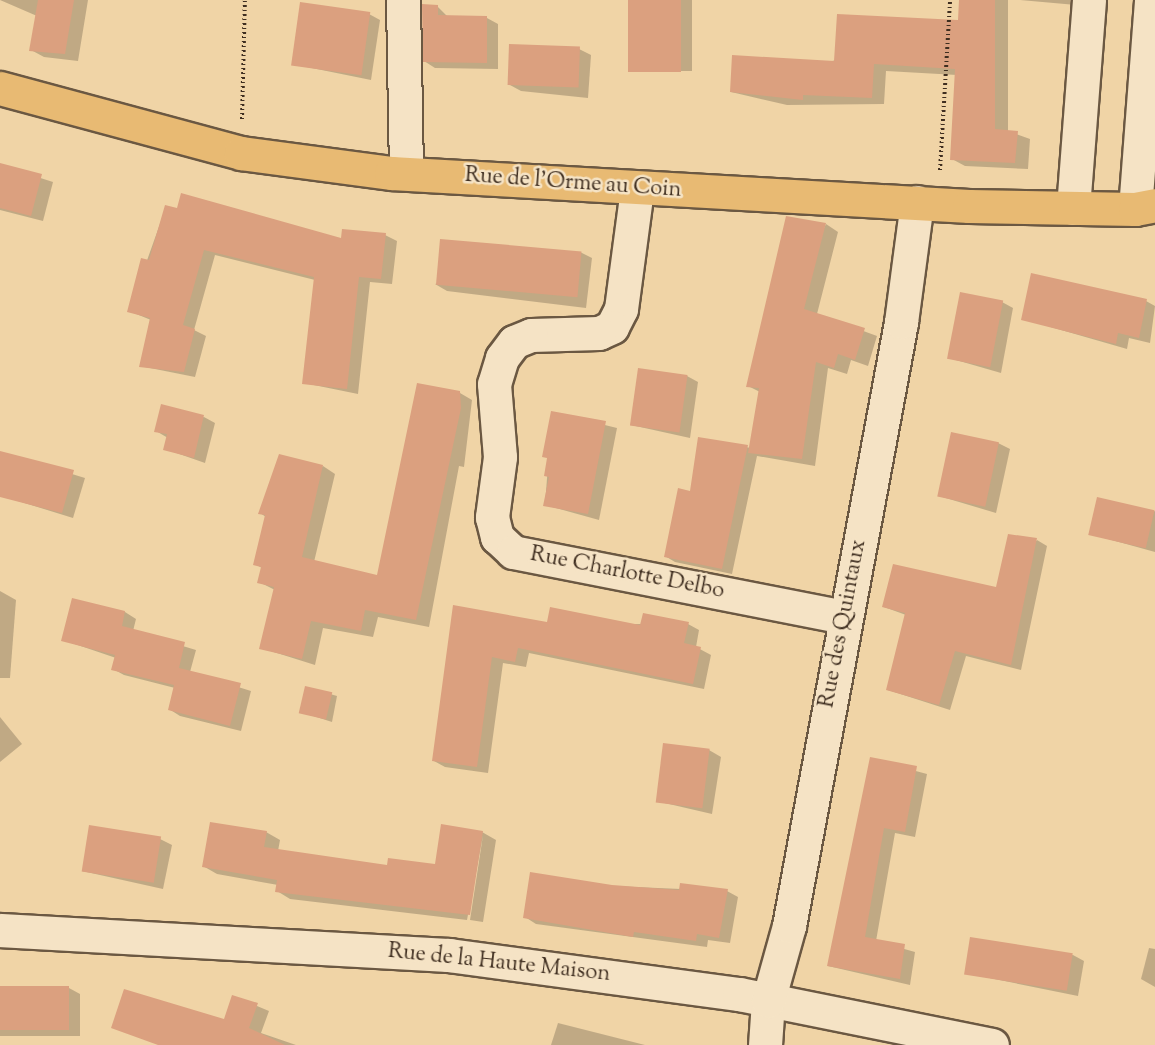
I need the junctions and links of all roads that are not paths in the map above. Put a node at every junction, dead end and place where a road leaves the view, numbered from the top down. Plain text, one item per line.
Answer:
1 (403, 0) edge
2 (1089, 0) edge
3 (1151, 0) edge
4 (0, 88) edge
5 (406, 173) junction
6 (637, 189) junction
7 (928, 203) junction
8 (1145, 207) edge
9 (1073, 208) junction
10 (845, 617) junction
11 (0, 930) edge
12 (768, 1001) junction
13 (765, 1045) edge
14 (992, 1045) edge

1 - 5 street
2 - 9 street
3 - 8 street
4 - 5 main road, Rue de l'Orme au Coin
5 - 6 main road, Rue de l'Orme au Coin
6 - 7 main road, Rue de l'Orme au Coin
6 - 10 street, Rue Charlotte Delbo
7 - 9 main road, Rue de l'Orme au Coin
7 - 10 street, Rue des Quintaux
8 - 9 main road, Rue de l'Orme au Coin
10 - 12 street, Rue des Quintaux
11 - 12 street, Rue de la Haute Maison
12 - 13 street, Rue des Quintaux
12 - 14 street, Rue de la Haute Maison

